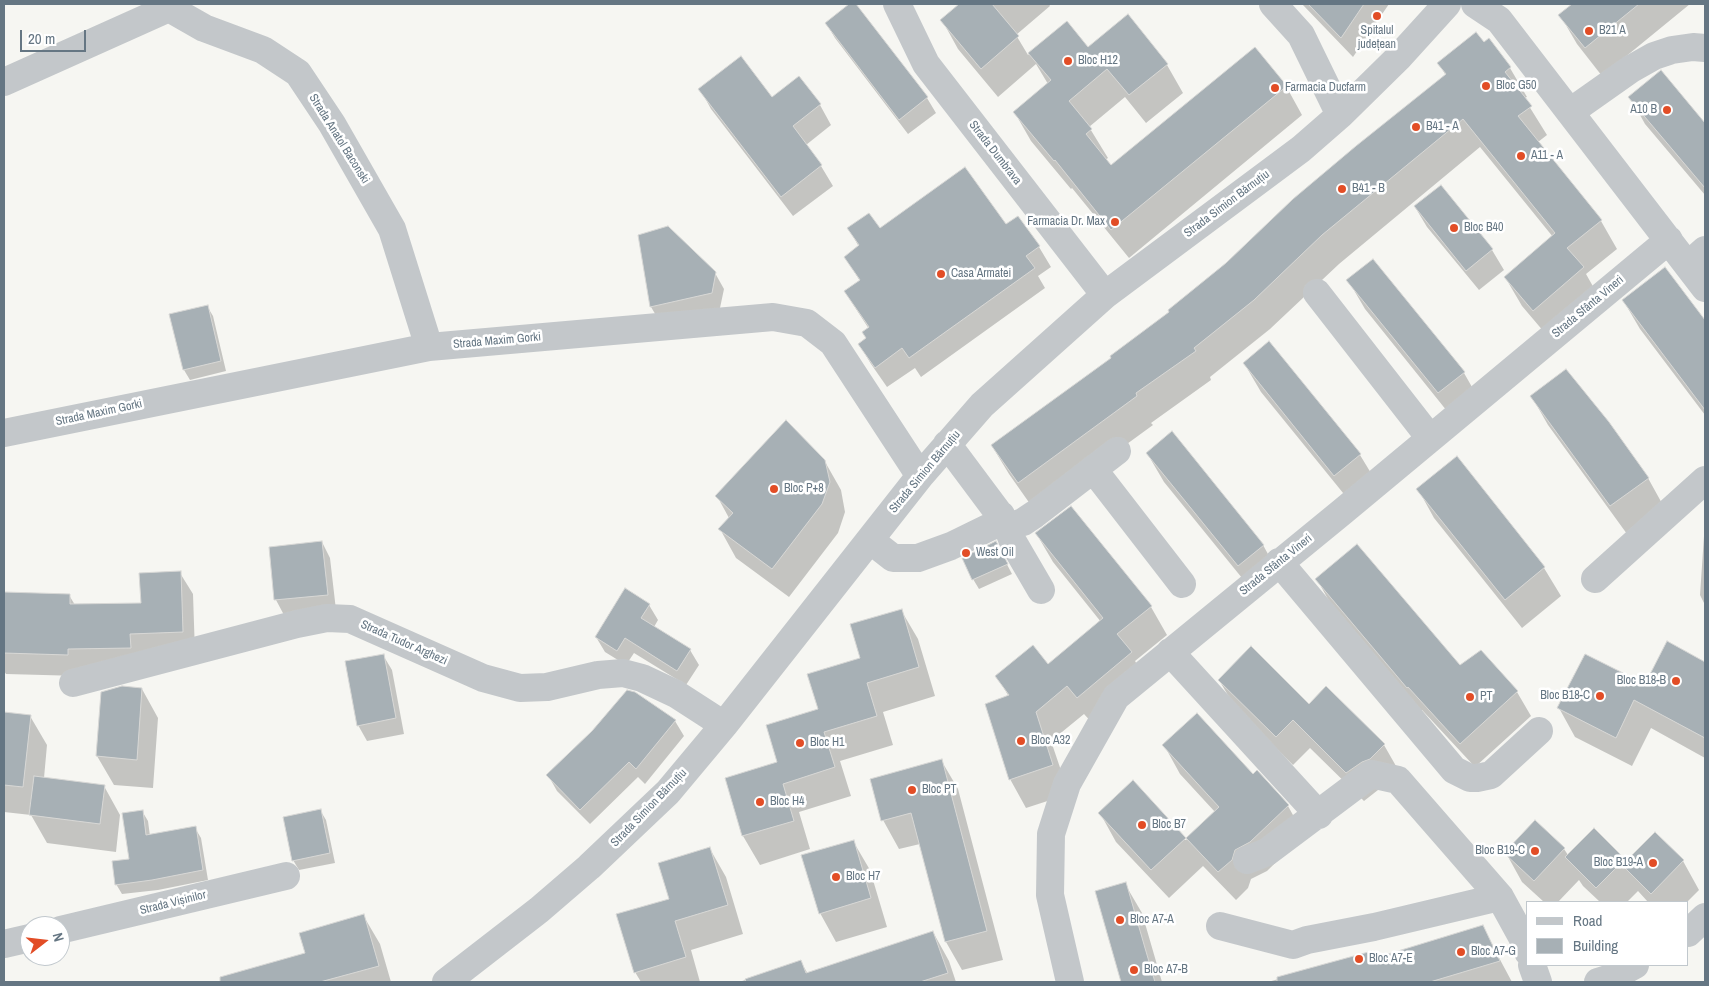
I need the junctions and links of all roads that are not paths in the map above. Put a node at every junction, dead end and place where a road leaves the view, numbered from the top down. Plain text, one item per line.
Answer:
1 (897, 4) edge
2 (1273, 4) edge
3 (1447, 4) edge
4 (1475, 4) edge
5 (167, 6) edge
6 (1705, 48) edge
7 (4, 82) edge
8 (1570, 112) junction
9 (1340, 115) junction
10 (1669, 240) junction
11 (1696, 257) edge
12 (1705, 288) edge
13 (1317, 293) dead end
14 (1105, 295) junction
15 (429, 347) junction
16 (4, 433) edge
17 (1430, 438) junction
18 (947, 444) junction
19 (1117, 451) dead end
20 (1093, 470) junction
21 (920, 476) junction
22 (1705, 480) edge
23 (1004, 519) junction
24 (870, 540) junction
25 (1279, 562) junction
26 (1595, 579) dead end
27 (1182, 584) dead end
28 (1041, 590) dead end
29 (1170, 652) junction
30 (73, 683) dead end
31 (724, 725) junction
32 (1539, 731) dead end
33 (1319, 815) junction
34 (1247, 860) dead end
35 (286, 876) dead end
36 (1500, 897) junction
37 (1705, 917) edge
38 (1220, 926) dead end
39 (70, 928) edge
40 (1689, 932) edge
41 (20, 940) edge
42 (4, 944) edge
43 (1526, 947) edge
44 (1532, 966) edge
45 (1633, 966) edge
46 (446, 982) edge
47 (1070, 982) edge
48 (1538, 982) edge
49 (1598, 982) edge

1 - 14 street, Strada Dumbrava
2 - 9 street
3 - 9 street, Strada Simion Bărnuțiu
4 - 8 street
5 - 7 street
5 - 15 street, Strada Anatol Baconski
6 - 8 street
8 - 10 street
9 - 14 street, Strada Simion Bărnuțiu
10 - 11 street
10 - 17 street, Strada Sfânta Vineri
11 - 12 street
13 - 17 street
14 - 18 street, Strada Simion Bărnuțiu
15 - 16 street, Strada Maxim Gorki
15 - 21 street, Strada Maxim Gorki
17 - 25 street, Strada Sfânta Vineri
18 - 21 street, Strada Simion Bărnuțiu
18 - 23 street
19 - 20 street
20 - 23 street
20 - 27 street
21 - 24 street, Strada Simion Bărnuțiu
22 - 26 street
23 - 24 street
23 - 28 street
24 - 31 street, Strada Simion Bărnuțiu
25 - 29 street, Strada Sfânta Vineri
25 - 32 street
29 - 33 street
29 - 47 street, Strada Sfânta Vineri
30 - 31 street, Strada Tudor Arghezi
31 - 46 street, Strada Simion Bărnuțiu
33 - 34 street
33 - 36 street
35 - 39 street, Strada Vișinilor
36 - 38 street
36 - 43 street
37 - 40 street
41 - 42 street
44 - 48 street
45 - 49 street

